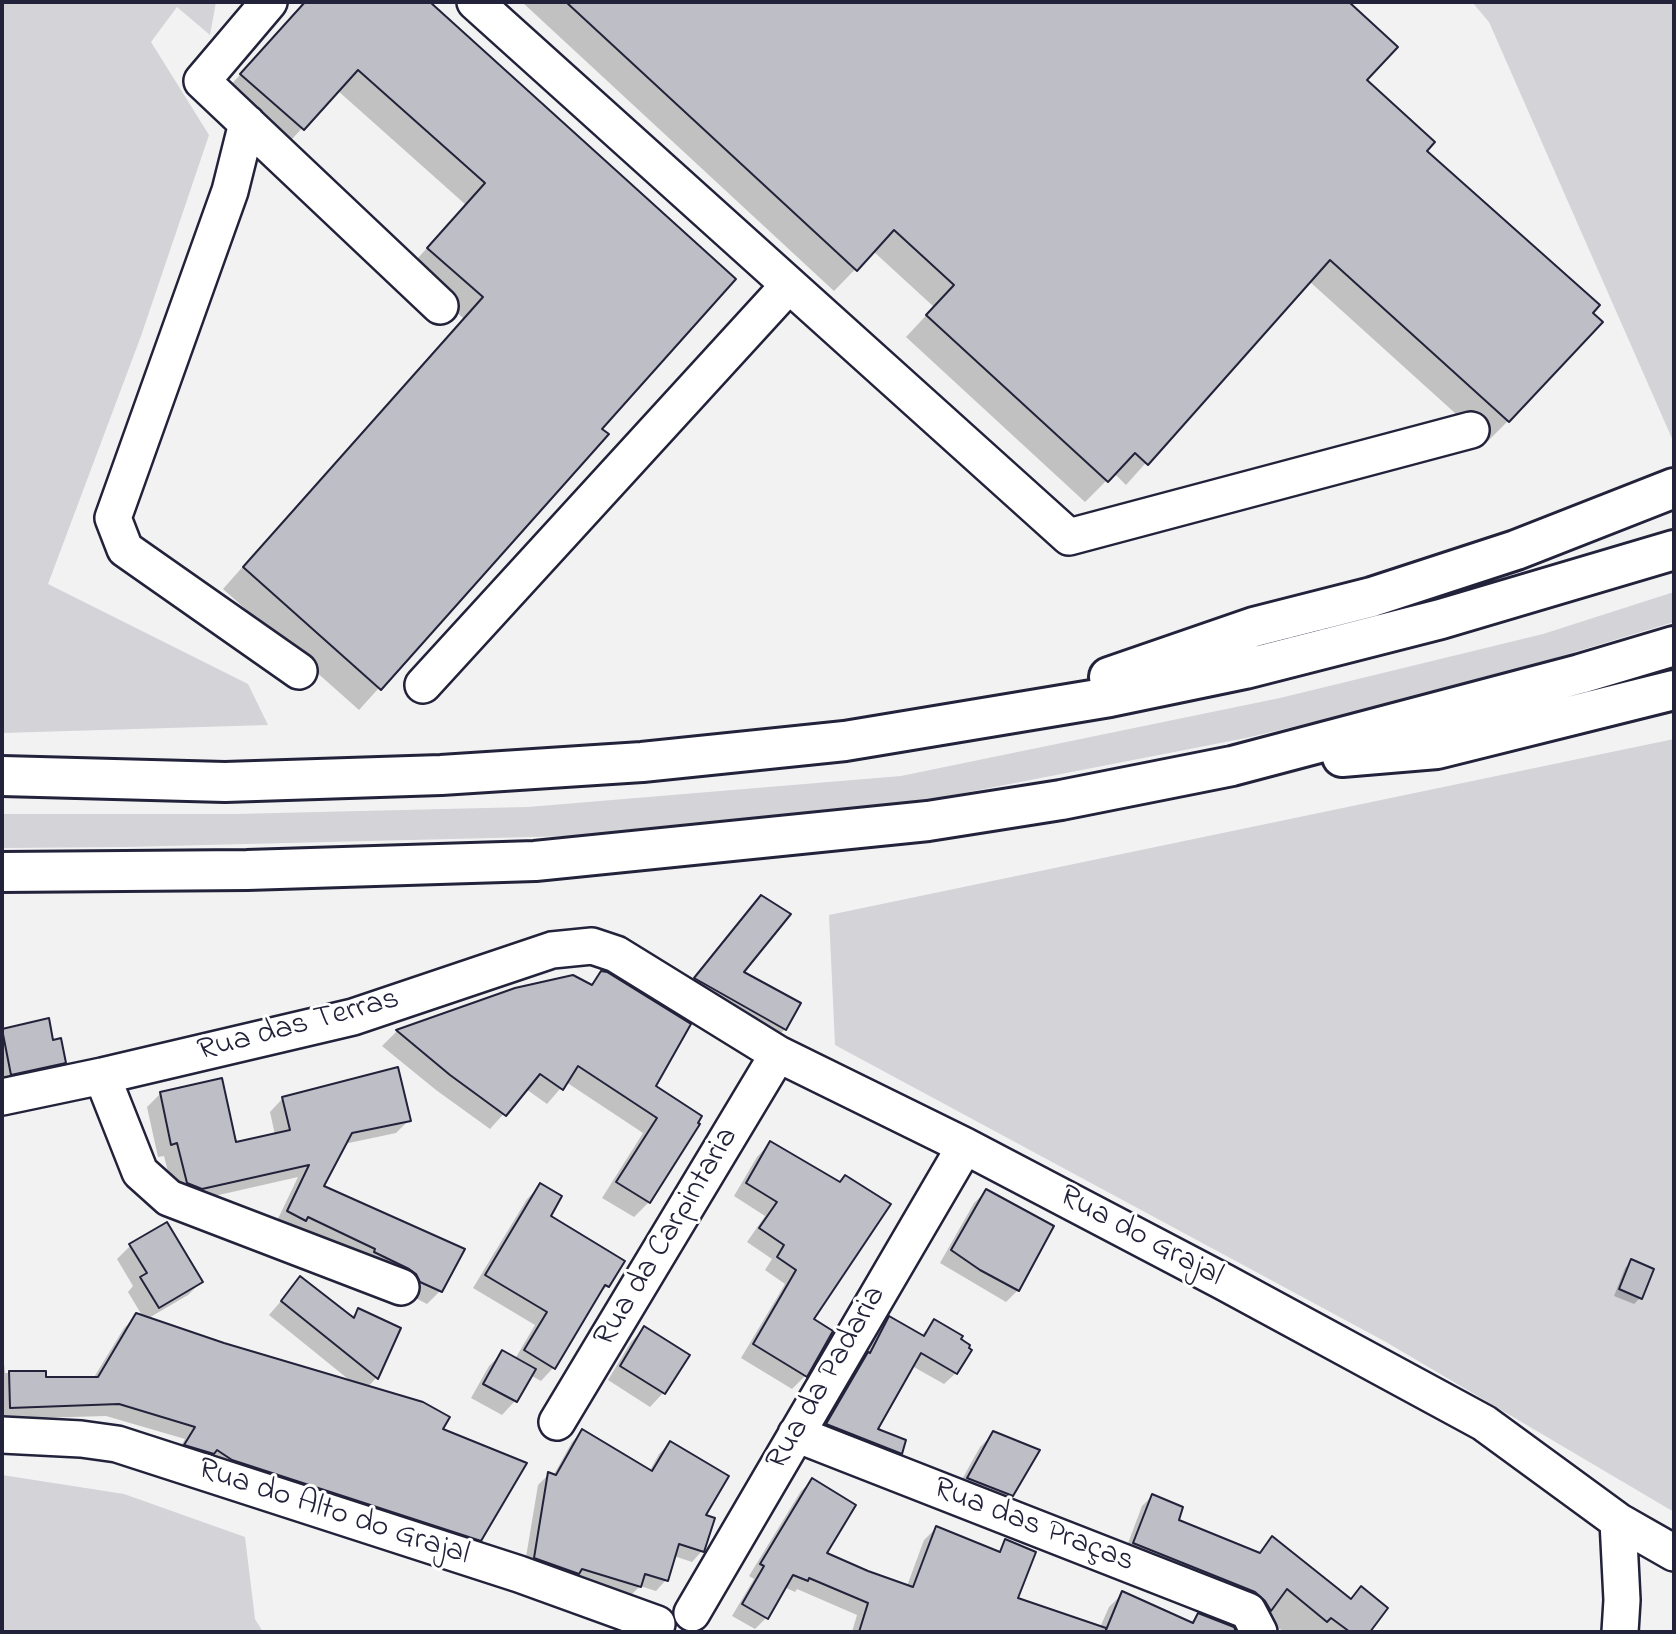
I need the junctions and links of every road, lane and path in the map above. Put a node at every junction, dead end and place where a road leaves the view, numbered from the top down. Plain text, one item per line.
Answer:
1 (269, 2) edge
2 (475, 2) edge
3 (247, 123) junction
4 (789, 285) junction
5 (440, 306) dead end
6 (1471, 430) dead end
7 (1674, 488) edge
8 (1674, 550) edge
9 (1674, 646) edge
10 (299, 671) dead end
11 (423, 685) dead end
12 (1674, 690) edge
13 (981, 720) junction
14 (1232, 766) junction
15 (2, 776) edge
16 (2, 872) edge
17 (592, 946) joint
18 (778, 1054) junction
19 (102, 1076) junction
20 (2, 1097) edge
21 (965, 1146) junction
22 (401, 1287) dead end
23 (557, 1422) dead end
24 (796, 1434) junction
25 (2, 1435) edge
26 (1618, 1521) junction
27 (1674, 1553) edge
28 (698, 1623) edge
29 (656, 1628) edge
30 (1259, 1632) edge
31 (1620, 1632) edge

1 - 3 street
2 - 4 street
3 - 5 street
3 - 10 street
4 - 6 street
4 - 11 street
7 - 13 highway
8 - 13 highway
9 - 14 highway
12 - 14 highway
13 - 15 highway
14 - 16 highway
17 - 18 street, Rua do Grajal
17 - 19 street, Rua das Terras
18 - 21 street, Rua do Grajal
18 - 23 street, Rua da Carpintaria
19 - 20 street, Rua das Terras
19 - 22 street
21 - 24 street, Rua da Padaria
21 - 26 street, Rua do Grajal
24 - 28 street, Rua da Padaria
24 - 30 street, Rua das Praças
25 - 29 street, Rua do Alto do Grajal
26 - 27 street, Rua do Grajal
26 - 31 street
28 - 29 street

